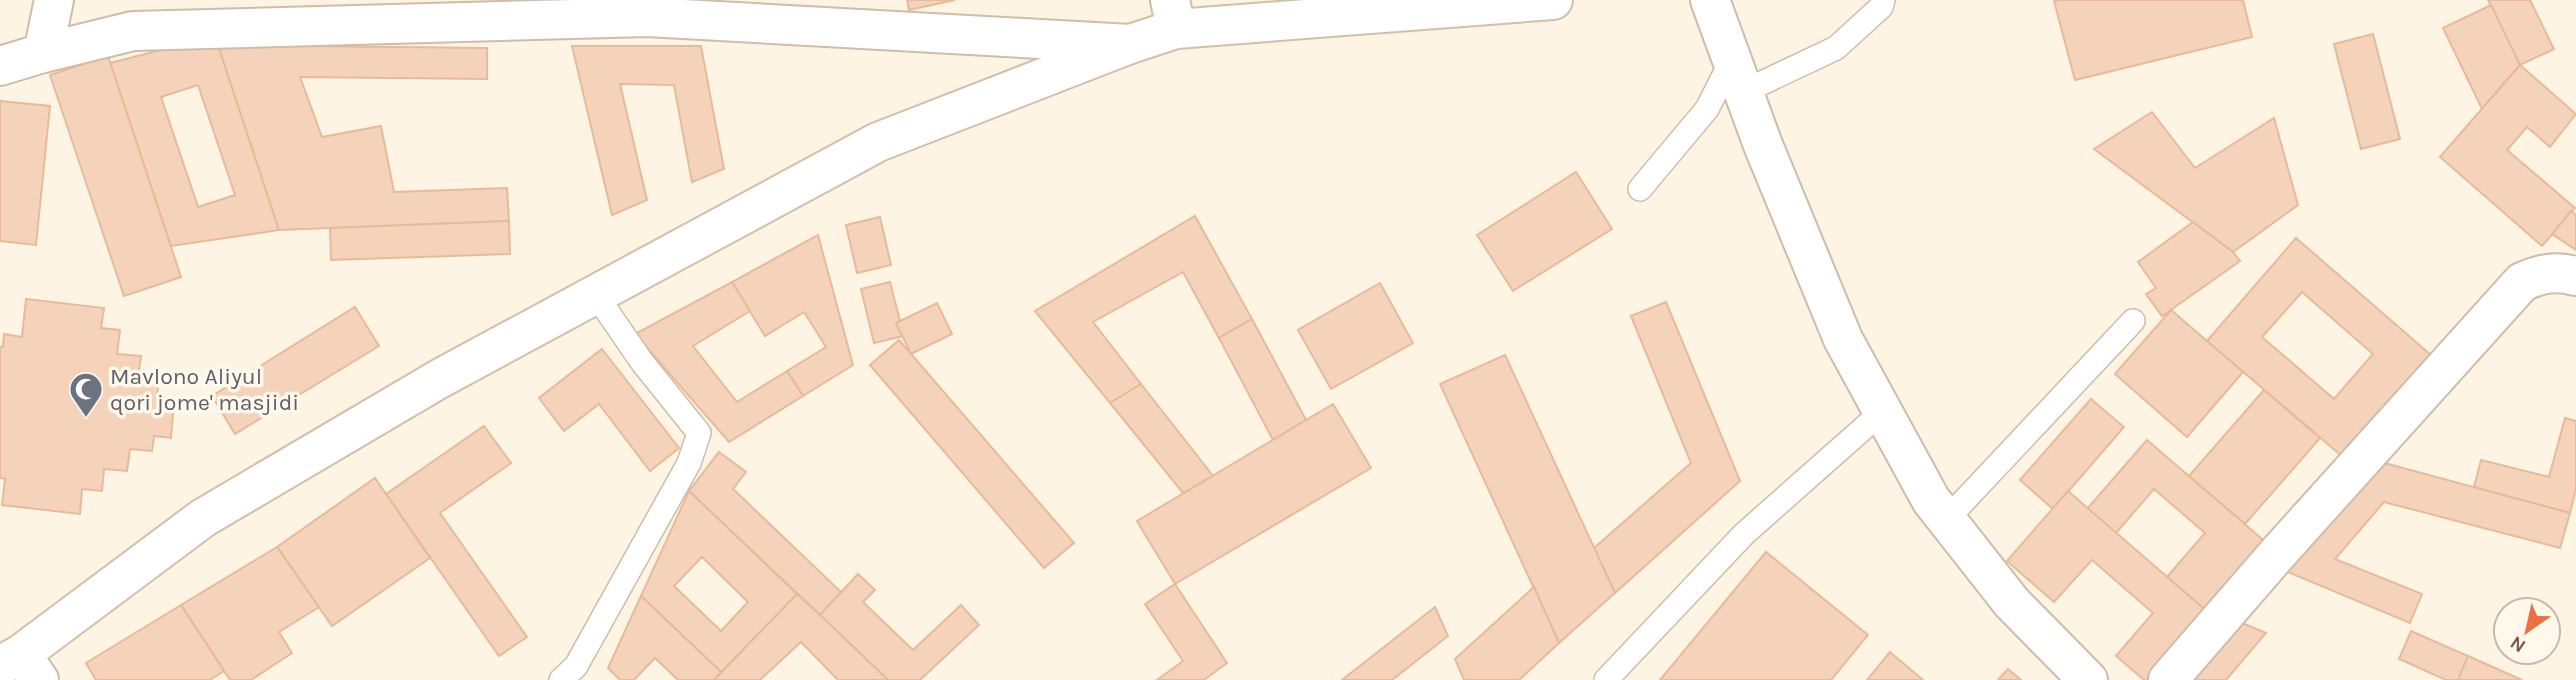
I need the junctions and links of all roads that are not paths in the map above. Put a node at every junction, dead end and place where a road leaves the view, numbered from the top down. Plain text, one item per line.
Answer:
1 (54, 0) edge
2 (1553, 0) edge
3 (1710, 0) edge
4 (1883, 0) edge
5 (648, 8) edge
6 (314, 13) edge
7 (1173, 15) edge
8 (1130, 44) junction
9 (43, 53) junction
10 (0, 66) edge
11 (1737, 76) junction
12 (1640, 189) dead end
13 (2576, 276) edge
14 (596, 295) junction
15 (2133, 321) dead end
16 (1883, 411) junction
17 (1946, 520) junction
18 (20, 667) edge
19 (561, 680) edge
20 (1606, 680) edge
21 (2088, 680) edge
22 (2168, 680) edge

1 - 9 street
2 - 7 street
3 - 11 street
4 - 11 lane
5 - 6 street
5 - 8 street
6 - 9 street
7 - 8 street
8 - 14 street
9 - 10 street
11 - 12 lane
11 - 16 street
13 - 22 street
14 - 18 street
14 - 19 lane
15 - 17 lane
16 - 17 street
16 - 20 lane
17 - 21 street

